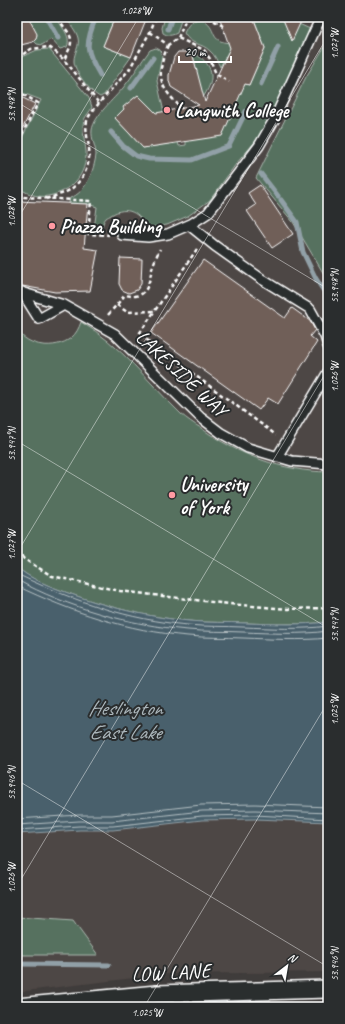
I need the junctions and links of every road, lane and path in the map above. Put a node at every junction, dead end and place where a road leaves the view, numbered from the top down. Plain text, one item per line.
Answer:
1 (59, 17) edge
2 (156, 17) edge
3 (187, 17) edge
4 (208, 17) edge
5 (321, 17) edge
6 (223, 26) dead end
7 (150, 32) junction
8 (178, 38) junction
9 (168, 45) junction
10 (17, 58) edge
11 (64, 60) junction
12 (229, 82) dead end
13 (17, 91) edge
14 (99, 103) junction
15 (182, 109) dead end
16 (17, 144) edge
17 (17, 194) edge
18 (45, 199) junction
19 (188, 225) junction
20 (168, 234) junction
21 (122, 235) joint
22 (20, 291) edge
23 (64, 305) junction
24 (117, 305) junction
25 (156, 311) junction
26 (101, 314) dead end
27 (328, 346) edge
28 (328, 372) edge
29 (286, 442) junction
30 (278, 457) junction
31 (328, 464) edge
32 (17, 550) edge
33 (328, 608) edge
34 (328, 989) edge
35 (17, 1007) edge

1 - 11 path
2 - 7 path
3 - 8 path
4 - 6 path
5 - 19 lane
7 - 9 path
7 - 14 path
8 - 9 path
8 - 12 path
9 - 15 path
10 - 11 path
11 - 14 path
13 - 16 path
14 - 18 path
17 - 18 path
18 - 21 path
19 - 20 lane
19 - 25 path
19 - 27 lane
20 - 21 lane
20 - 24 path
22 - 23 lane, LAKESIDE WAY
22 - 23 lane
23 - 30 lane, LAKESIDE WAY
24 - 25 path
24 - 26 path
25 - 29 path
28 - 29 lane
29 - 30 lane
30 - 31 lane, LAKESIDE WAY
32 - 33 path
34 - 35 street, LOW LANE

